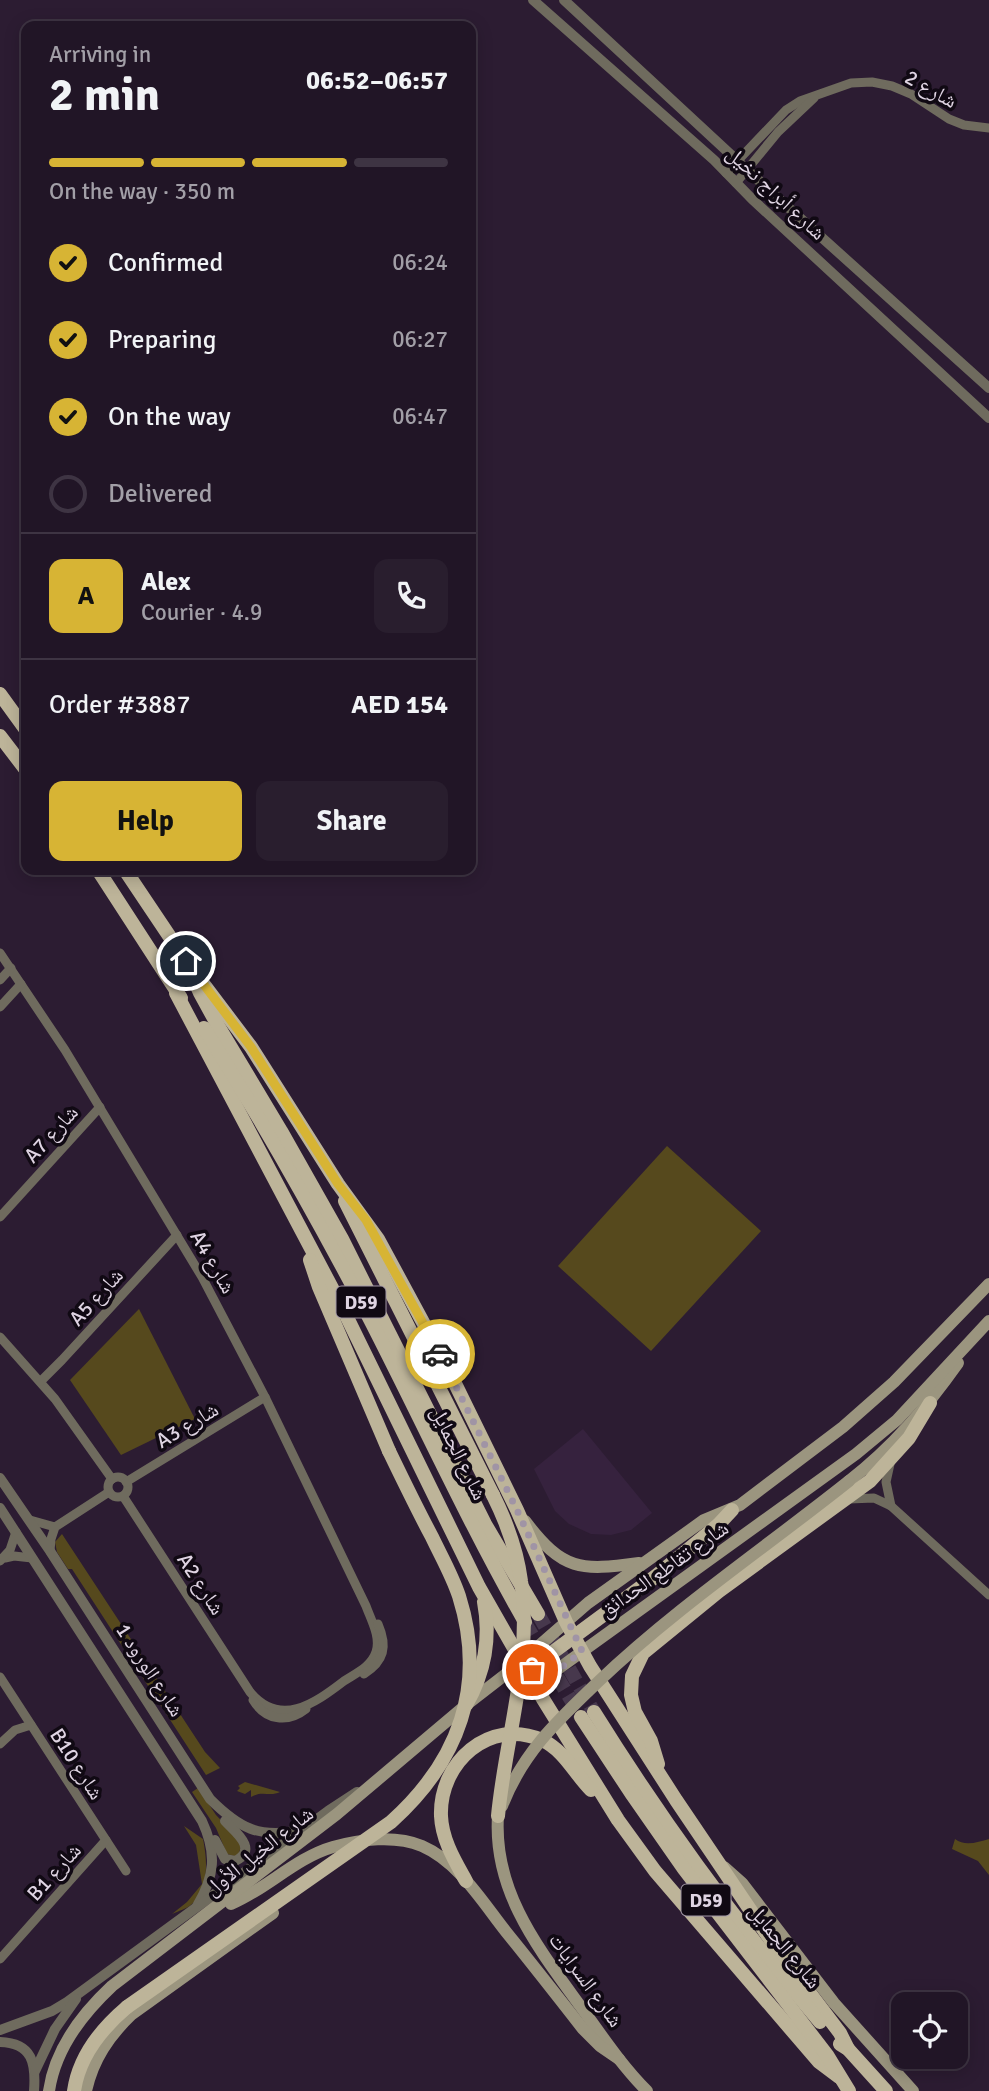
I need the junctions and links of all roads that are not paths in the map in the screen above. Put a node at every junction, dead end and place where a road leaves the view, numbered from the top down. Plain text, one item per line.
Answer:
1 (533, 0) edge
2 (564, 0) edge
3 (816, 97) junction
4 (989, 128) edge
5 (738, 159) junction
6 (748, 169) junction
7 (726, 173) junction
8 (736, 183) junction
9 (989, 388) edge
10 (989, 418) edge
11 (0, 694) edge
12 (21, 723) edge
13 (0, 736) edge
14 (21, 763) edge
15 (101, 875) edge
16 (128, 875) edge
17 (0, 953) edge
18 (186, 961) junction
19 (10, 968) junction
20 (0, 980) edge
21 (21, 984) junction
22 (176, 993) junction
23 (0, 1007) edge
24 (100, 1107) junction
25 (338, 1184) junction
26 (0, 1217) edge
27 (177, 1236) junction
28 (307, 1242) junction
29 (989, 1283) edge
30 (989, 1321) edge
31 (977, 1334) junction
32 (0, 1337) edge
33 (41, 1381) junction
34 (265, 1397) junction
35 (930, 1403) junction
36 (893, 1459) junction
37 (0, 1478) edge
38 (112, 1479) junction
39 (127, 1482) junction
40 (109, 1492) junction
41 (123, 1496) junction
42 (845, 1500) junction
43 (891, 1506) junction
44 (0, 1508) edge
45 (517, 1510) junction
46 (732, 1510) junction
47 (30, 1520) junction
48 (55, 1527) junction
49 (16, 1532) junction
50 (50, 1551) junction
51 (33, 1558) junction
52 (3, 1560) edge
53 (643, 1562) junction
54 (480, 1587) junction
55 (989, 1595) edge
56 (538, 1614) tunnel mouth
57 (566, 1622) junction
58 (526, 1623) tunnel mouth
59 (574, 1637) junction
60 (582, 1651) junction
61 (522, 1661) junction
62 (539, 1673) junction
63 (0, 1677) edge
64 (250, 1692) joint
65 (540, 1694) junction
66 (466, 1705) junction
67 (31, 1725) junction
68 (0, 1744) edge
69 (660, 1775) junction
70 (372, 1786) junction
71 (210, 1799) junction
72 (607, 1802) junction
73 (192, 1803) junction
74 (498, 1816) junction
75 (301, 1830) junction
76 (106, 1840) junction
77 (373, 1841) junction
78 (722, 1866) junction
79 (126, 1871) dead end
80 (466, 1881) junction
81 (197, 1906) junction
82 (214, 1910) junction
83 (0, 1959) edge
84 (83, 1991) junction
85 (0, 2030) edge
86 (0, 2042) edge
87 (848, 2049) junction
88 (619, 2059) junction
89 (36, 2071) junction
90 (839, 2077) junction
91 (645, 2090) edge
92 (34, 2091) edge
93 (49, 2091) edge
94 (74, 2091) edge
95 (86, 2091) edge
96 (849, 2091) edge
97 (886, 2091) edge
98 (913, 2091) edge

1 - 7 street, شارع أبراج نخيل
2 - 5 street, شارع أبراج نخيل
3 - 4 street, شارع 2
3 - 5 street, شارع 2
3 - 6 street, شارع 2
5 - 6 street, شارع أبراج نخيل
5 - 7 street, شارع 2
6 - 8 street, شارع 2
6 - 9 street, شارع أبراج نخيل
7 - 8 street, شارع أبراج نخيل
8 - 10 street, شارع أبراج نخيل
11 - 12 main road
13 - 14 main road
15 - 22 main road, شارع الجمايل / D59
16 - 18 main road, شارع الجمايل / D59
17 - 19 street, A4 شارع
18 - 25 main road
18 - 56 main road, شارع الجمايل / D59
19 - 20 street
19 - 21 street, A4 شارع
21 - 23 street
21 - 24 street, A4 شارع
22 - 28 main road
22 - 58 main road, شارع الجمايل / D59
24 - 26 street, A7 شارع
24 - 27 street, A4 شارع
25 - 45 main road
25 - 74 main road, bridge
27 - 33 street, A5 شارع
27 - 34 street, A4 شارع
28 - 54 main road
28 - 94 main road, bridge
29 - 46 main road, شارع تقاطع الحدائق
30 - 31 main road, شارع تقاطع الحدائق
31 - 35 main road
31 - 60 main road, شارع تقاطع الحدائق
32 - 33 street
33 - 38 street
34 - 39 street, A3 شارع
34 - 64 street, A4 شارع
35 - 36 main road
35 - 74 main road, bridge
36 - 42 main road
36 - 43 street
37 - 47 street, شارع الورود 1
38 - 39 street
38 - 40 street
39 - 41 street
40 - 41 street
40 - 48 street
41 - 64 street, A2 شارع
42 - 43 street
42 - 69 main road
43 - 55 street
44 - 49 street, شارع الورود 1
45 - 53 main road
45 - 57 main road
46 - 53 main road, شارع تقاطع الحدائق
46 - 59 main road
47 - 48 street
47 - 50 street, شارع الورود 1
48 - 50 street
49 - 51 street, شارع الورود 1
49 - 52 street
50 - 71 street, شارع الورود 1
51 - 52 street
51 - 73 street, شارع الورود 1
53 - 57 main road, شارع تقاطع الحدائق
54 - 61 main road
54 - 66 main road
57 - 59 main road
57 - 61 main road, شارع تقاطع الحدائق
59 - 60 main road
59 - 62 main road
60 - 62 main road, شارع تقاطع الحدائق
60 - 69 main road
61 - 62 main road
61 - 65 main road
61 - 66 main road, شارع الخيل الأول
62 - 65 main road
63 - 67 street, B10 شارع
65 - 72 main road
66 - 70 main road, شارع الخيل الأول
67 - 68 street
67 - 76 street, B10 شارع
69 - 78 main road
70 - 75 street
70 - 82 main road, شارع الخيل الأول
71 - 73 street
71 - 75 street, شارع الورود 1
72 - 80 main road
72 - 90 main road
73 - 81 street, شارع الورود 1
74 - 88 main road, شارع السرايات
75 - 81 street
76 - 79 street, B10 شارع
76 - 83 street, B1 شارع
77 - 80 main road
77 - 82 main road
77 - 95 main road
78 - 87 main road
78 - 98 main road
80 - 88 main road
81 - 84 street
82 - 93 main road, شارع الخيل الأول
84 - 85 street
84 - 89 street
86 - 89 street
87 - 90 main road, شارع الجمايل / D59
87 - 97 main road, شارع الجمايل / D59
88 - 91 main road, شارع السرايات
89 - 92 street
90 - 96 main road, شارع الجمايل / D59

